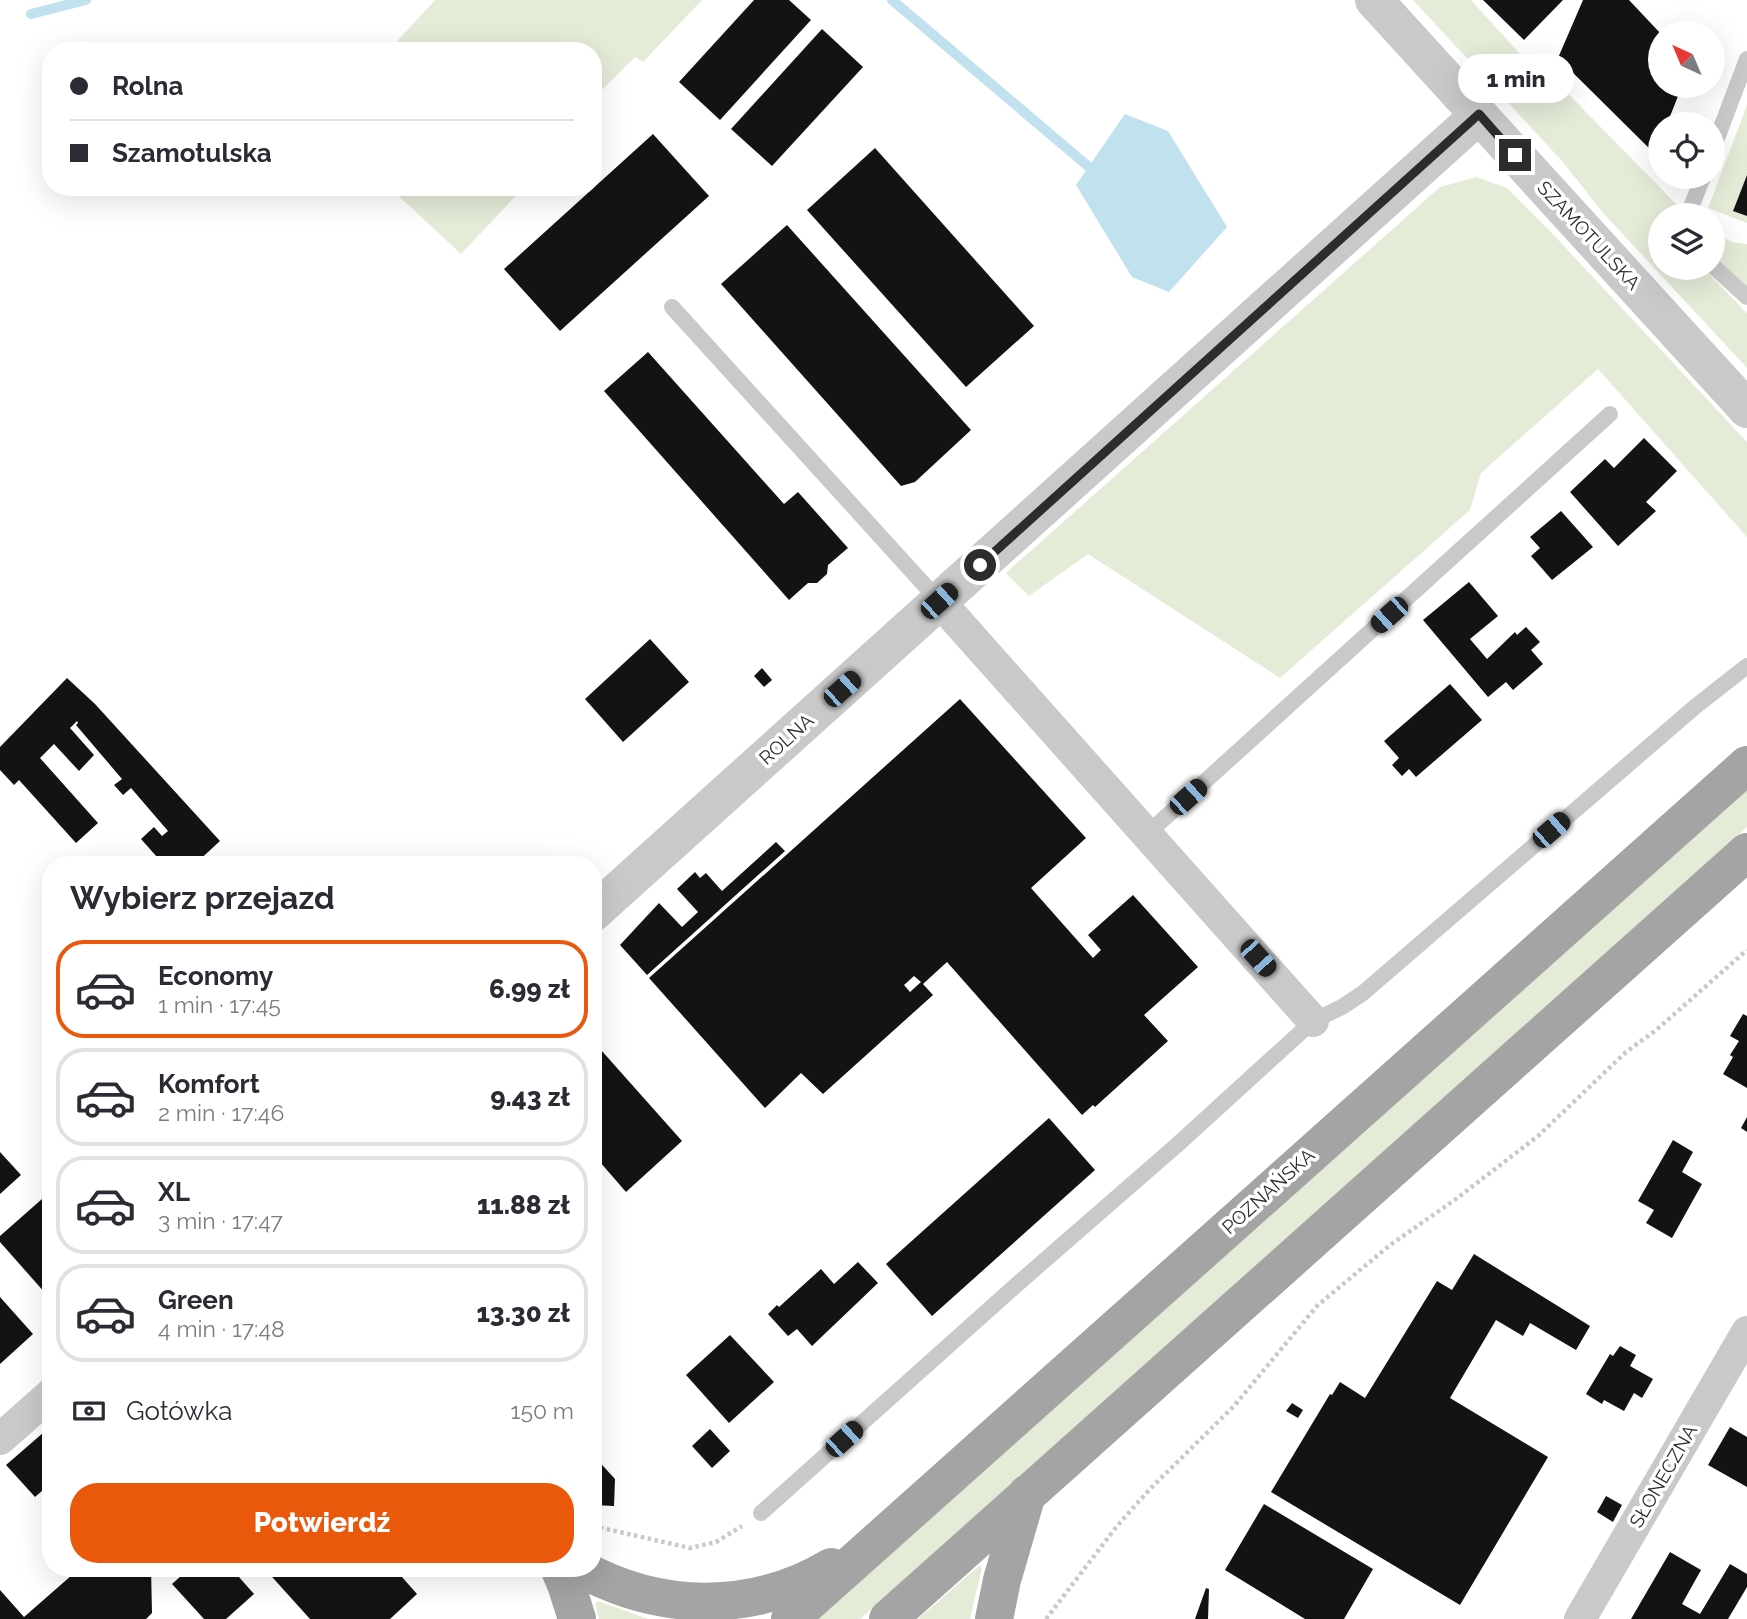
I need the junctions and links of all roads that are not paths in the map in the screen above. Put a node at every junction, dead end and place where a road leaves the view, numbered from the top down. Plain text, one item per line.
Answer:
1 (1374, 0) edge
2 (1747, 59) edge
3 (1479, 114) junction
4 (1725, 117) edge
5 (1725, 277) edge
6 (1747, 298) edge
7 (671, 307) dead end
8 (1747, 409) edge
9 (1610, 414) dead end
10 (939, 601) junction
11 (1747, 666) edge
12 (1747, 765) edge
13 (1147, 834) junction
14 (1747, 852) edge
15 (602, 905) edge
16 (1313, 1021) junction
17 (1747, 1332) edge
18 (42, 1402) edge
19 (0, 1439) edge
20 (1027, 1494) junction
21 (761, 1513) road end
22 (905, 1517) junction
23 (563, 1577) edge
24 (599, 1577) edge
25 (577, 1619) edge
26 (790, 1619) edge
27 (888, 1619) edge
28 (994, 1619) edge
29 (1580, 1619) edge

1 - 3 street, SZAMOTULSKA
2 - 4 lane
3 - 8 street, SZAMOTULSKA
3 - 10 street, ROLNA
5 - 6 lane
7 - 10 lane
9 - 13 lane
10 - 13 street
10 - 15 street, ROLNA
11 - 16 lane
12 - 22 main road, POZNAŃSKA
13 - 16 street
14 - 20 main road
16 - 21 lane
17 - 29 street, SŁONECZNA
18 - 19 street
20 - 27 main road
20 - 28 main road
22 - 24 main road
22 - 26 main road, POZNAŃSKA
23 - 25 main road

